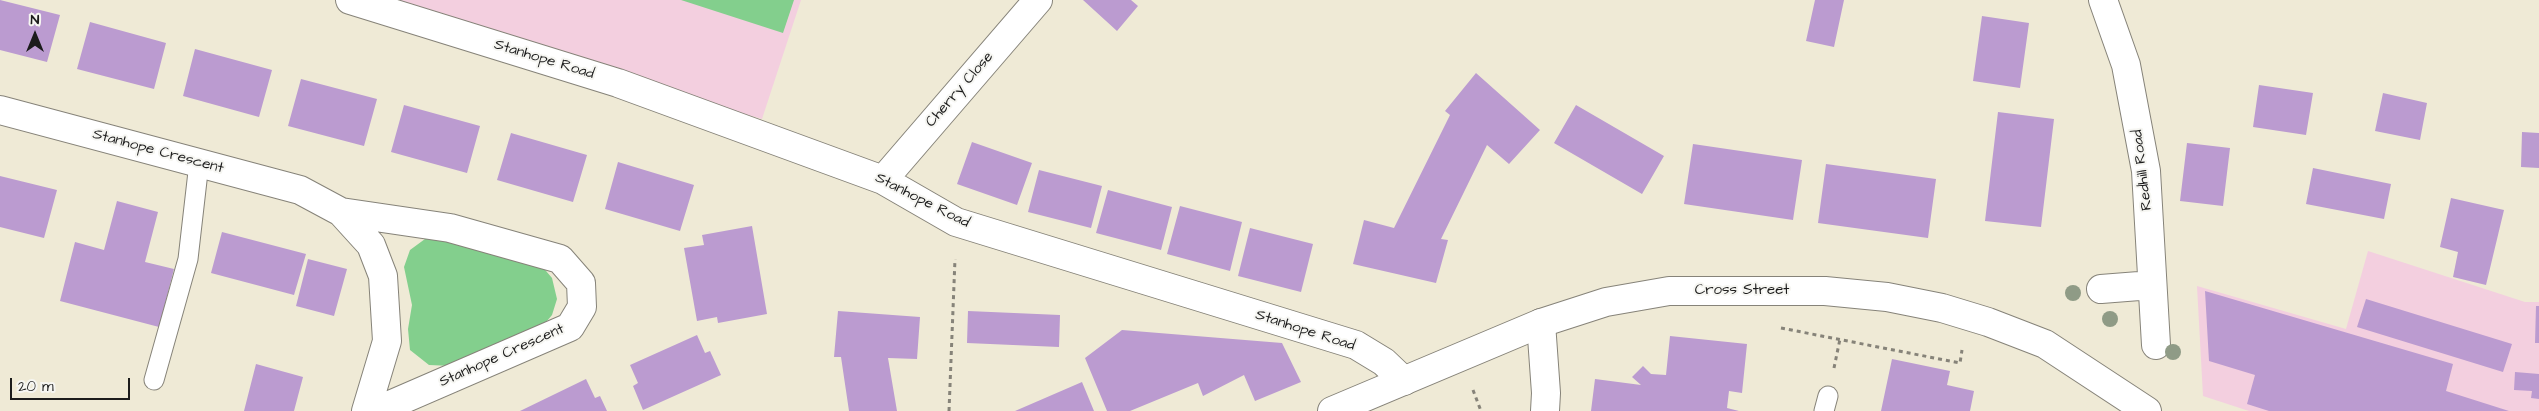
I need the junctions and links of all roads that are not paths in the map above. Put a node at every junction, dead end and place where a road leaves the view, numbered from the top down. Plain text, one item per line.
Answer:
1 (350, 0) edge
2 (1038, 0) edge
3 (2103, 0) edge
4 (0, 110) edge
5 (199, 163) junction
6 (883, 180) junction
7 (341, 212) junction
8 (2152, 285) junction
9 (2101, 289) dead end
10 (1541, 323) junction
11 (2156, 345) dead end
12 (154, 380) dead end
13 (1404, 381) junction
14 (366, 411) edge
15 (376, 411) edge
16 (1332, 411) edge
17 (1544, 411) edge
18 (2147, 411) edge

1 - 6 street, Stanhope Road
2 - 6 street, Cherry Close
3 - 8 street, Redhill Road
4 - 5 street, Stanhope Crescent
5 - 7 street, Stanhope Crescent
5 - 12 lane
6 - 13 street, Stanhope Road
7 - 14 street, Stanhope Crescent
7 - 15 street, Stanhope Crescent
8 - 9 street
8 - 11 street, Redhill Road
10 - 13 street, Cross Street
10 - 17 street
10 - 18 street, Cross Street
13 - 16 street, Cross Street

